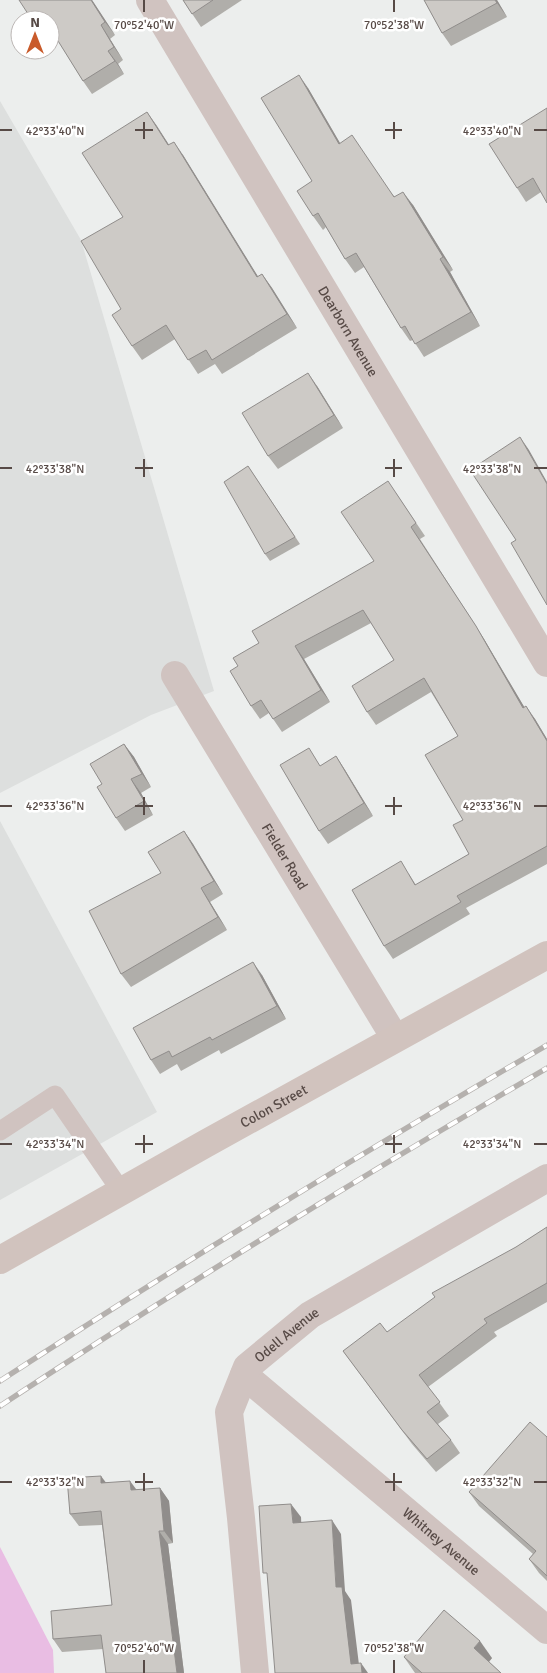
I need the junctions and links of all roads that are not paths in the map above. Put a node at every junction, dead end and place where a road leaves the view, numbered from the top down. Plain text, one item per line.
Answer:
1 (150, 0) edge
2 (547, 664) edge
3 (175, 675) dead end
4 (547, 955) edge
5 (396, 1038) junction
6 (0, 1131) edge
7 (547, 1178) edge
8 (121, 1191) junction
9 (0, 1260) edge
10 (244, 1375) junction
11 (547, 1630) edge
12 (254, 1673) edge

1 - 2 street, Dearborn Avenue
3 - 5 street, Fielder Road
4 - 5 main road, Colon Street
5 - 8 main road, Colon Street
6 - 8 lane
7 - 10 street, Odell Avenue
8 - 9 main road, Colon Street
10 - 11 street, Whitney Avenue
10 - 12 street, Odell Avenue

